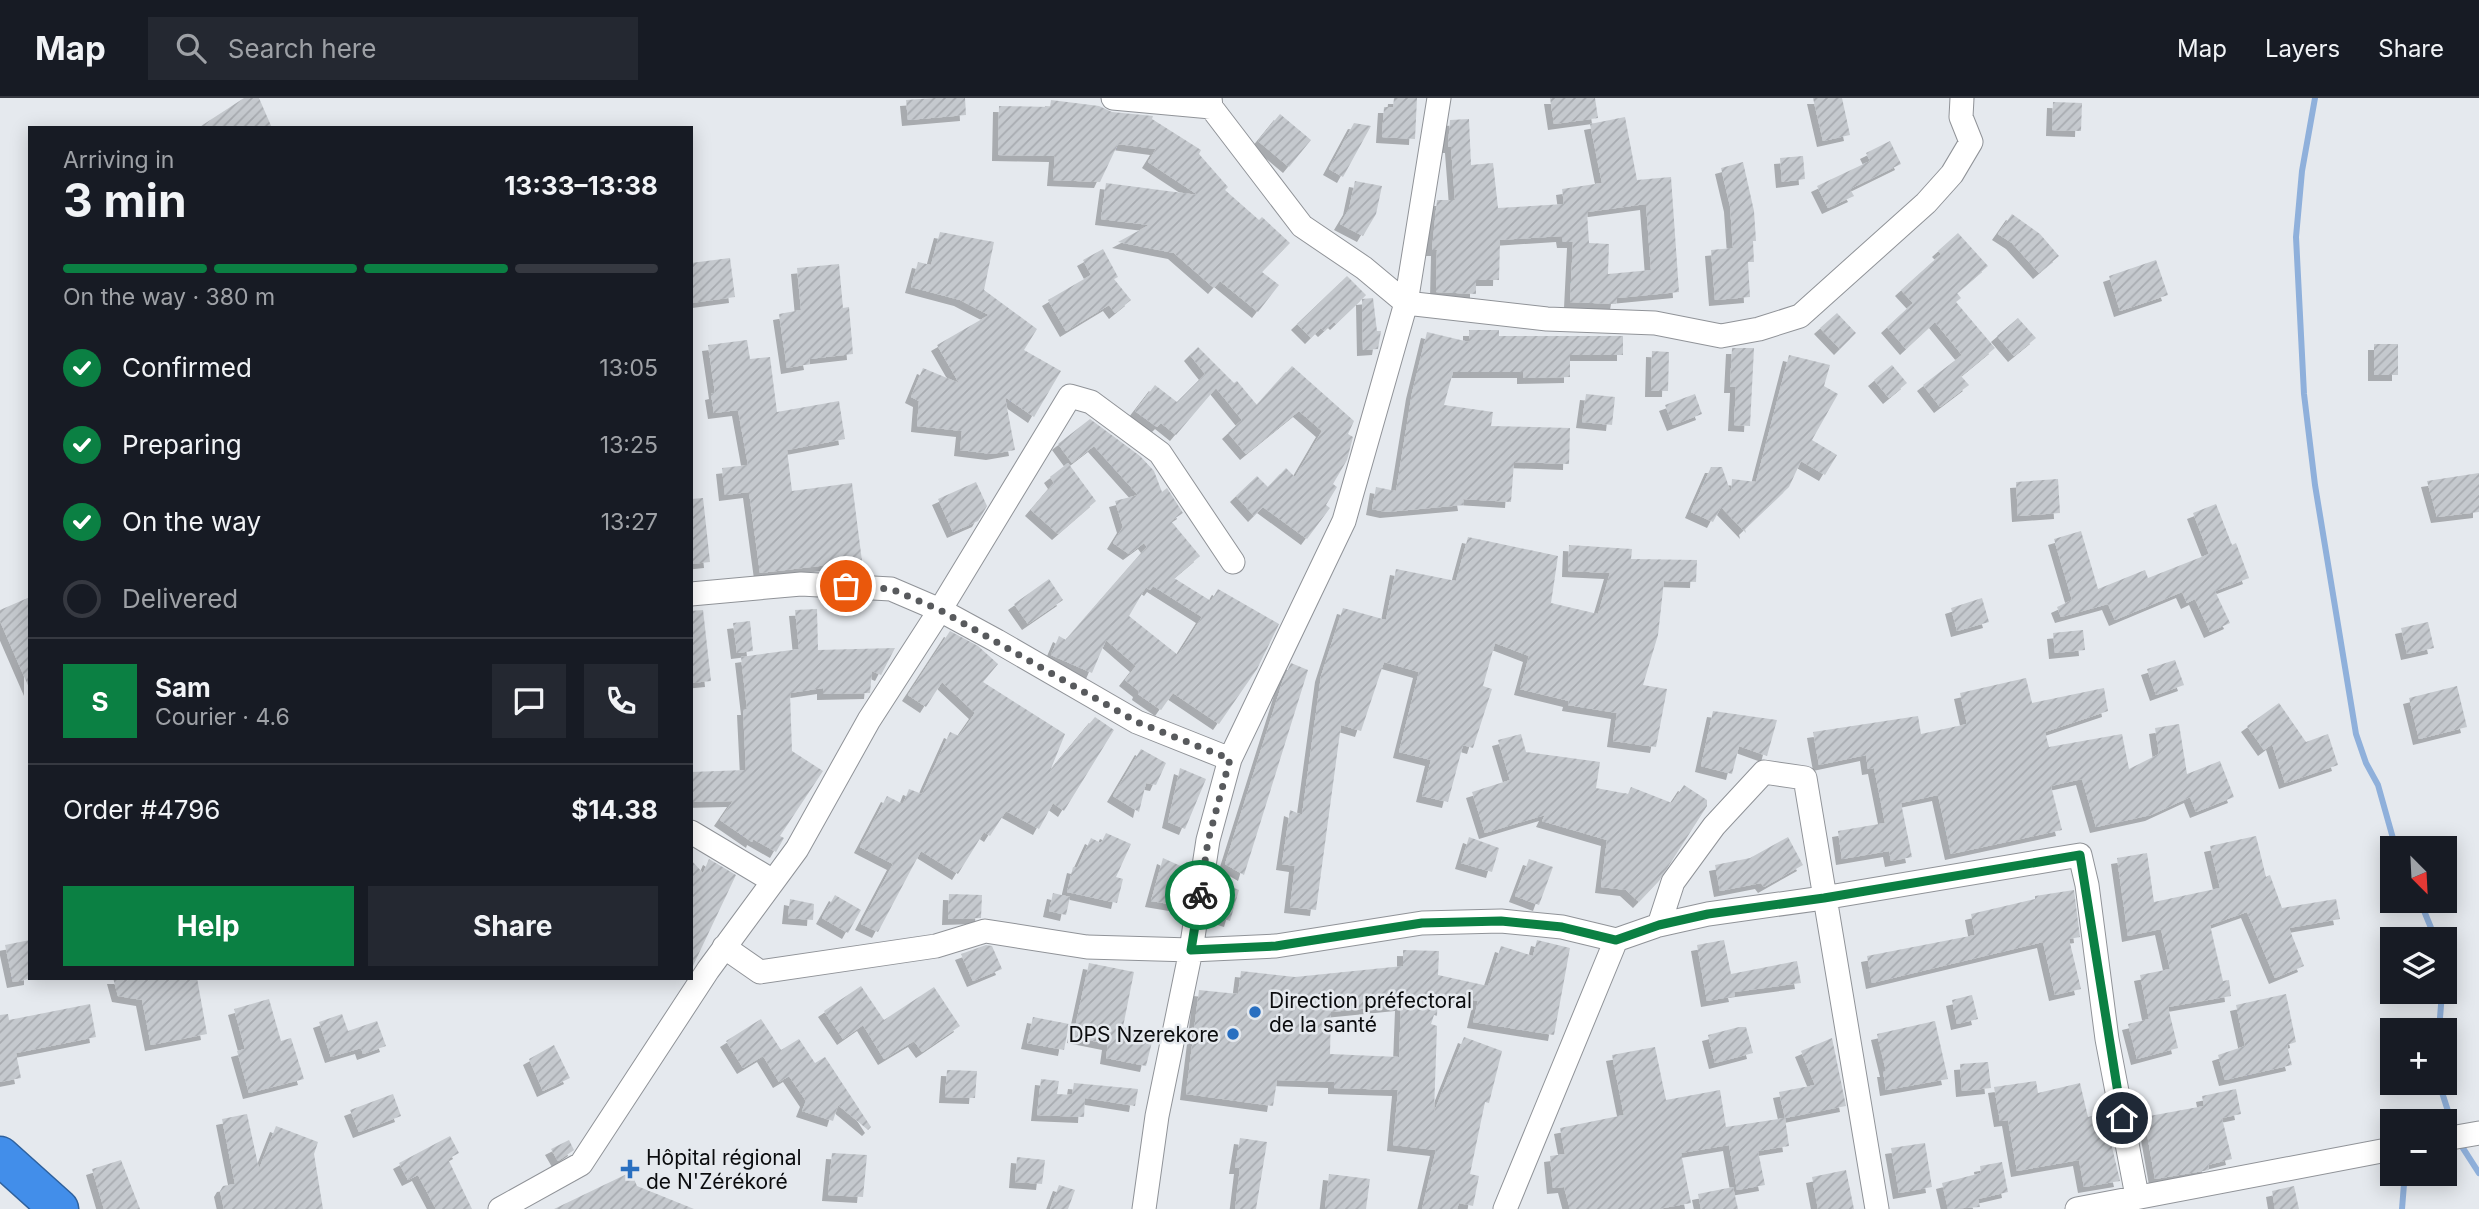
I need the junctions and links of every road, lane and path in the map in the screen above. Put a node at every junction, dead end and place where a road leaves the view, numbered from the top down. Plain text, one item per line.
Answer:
1 (1113, 98) edge
2 (1439, 98) edge
3 (1962, 98) edge
4 (1210, 102) edge
5 (1406, 303) junction
6 (1233, 562) dead end
7 (693, 594) edge
8 (940, 610) junction
9 (1230, 759) junction
10 (693, 833) edge
11 (773, 881) junction
12 (1824, 898) junction
13 (1659, 925) junction
14 (1616, 940) junction
15 (724, 947) junction
16 (1191, 950) junction
17 (2479, 1133) edge
18 (2457, 1137) edge
19 (2380, 1151) edge
20 (0, 1156) edge
21 (2137, 1196) junction
22 (59, 1209) edge
23 (500, 1209) edge
24 (1144, 1209) edge
25 (1505, 1209) edge
26 (1877, 1209) edge
27 (2077, 1209) edge

1 - 4 street
2 - 5 street
3 - 5 street
4 - 5 street
5 - 9 street
6 - 8 street
7 - 8 street
8 - 9 street
8 - 11 street
9 - 16 street
10 - 11 street
11 - 15 street
12 - 13 street
12 - 13 street
12 - 21 street
12 - 26 street
13 - 14 street
14 - 16 street
14 - 25 street
15 - 16 street
15 - 23 street
16 - 24 street
17 - 18 street
19 - 21 street
20 - 22 highway
21 - 27 street

